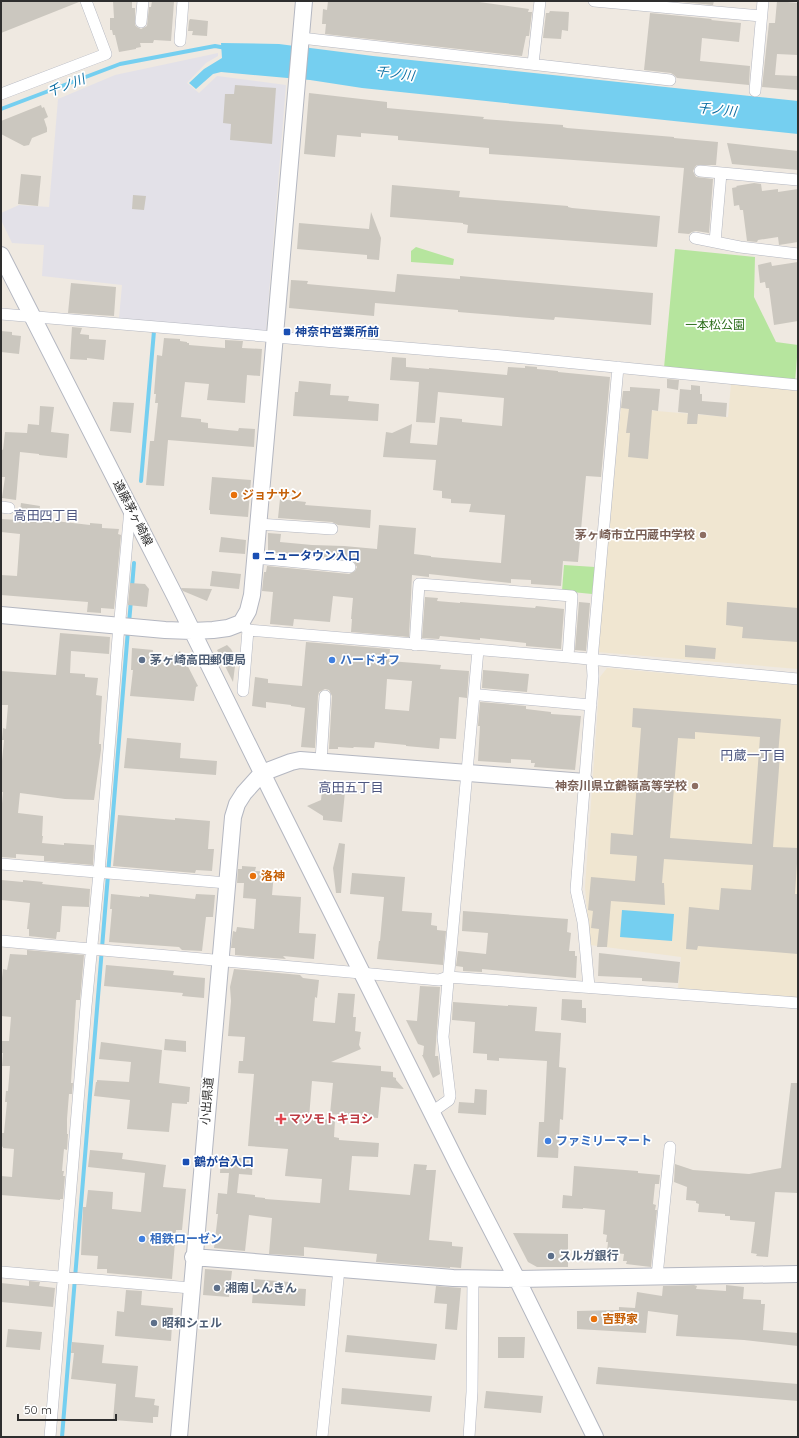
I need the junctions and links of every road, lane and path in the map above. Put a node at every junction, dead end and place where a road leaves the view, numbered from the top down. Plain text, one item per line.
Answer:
1 (86, 1) edge
2 (143, 1) edge
3 (183, 1) edge
4 (304, 1) edge
5 (540, 1) edge
6 (594, 1) edge
7 (763, 1) edge
8 (761, 16) junction
9 (141, 22) dead end
10 (301, 40) junction
11 (180, 41) dead end
12 (533, 64) junction
13 (670, 80) dead end
14 (755, 91) dead end
15 (1, 94) edge
16 (700, 171) dead end
17 (721, 173) junction
18 (798, 180) edge
19 (695, 238) dead end
20 (715, 242) junction
21 (798, 254) edge
22 (1, 255) edge
23 (1, 314) edge
24 (33, 316) junction
25 (276, 337) junction
26 (618, 367) junction
27 (798, 386) edge
28 (130, 509) junction
29 (258, 524) junction
30 (332, 529) dead end
31 (255, 558) junction
32 (350, 567) dead end
33 (1, 615) edge
34 (123, 624) junction
35 (245, 626) junction
36 (192, 631) junction
37 (415, 645) junction
38 (478, 650) junction
39 (568, 657) junction
40 (592, 660) junction
41 (798, 679) edge
42 (243, 691) dead end
43 (480, 695) dead end
44 (325, 696) dead end
45 (591, 705) junction
46 (321, 761) junction
47 (262, 773) junction
48 (467, 773) junction
49 (585, 782) junction
50 (1, 864) edge
51 (104, 873) junction
52 (227, 883) junction
53 (1, 941) edge
54 (97, 950) junction
55 (220, 960) junction
56 (361, 973) junction
57 (448, 977) junction
58 (589, 987) junction
59 (798, 1003) edge
60 (432, 1112) junction
61 (670, 1147) dead end
62 (194, 1257) junction
63 (339, 1269) junction
64 (1, 1272) edge
65 (798, 1274) edge
66 (658, 1276) junction
67 (69, 1278) junction
68 (473, 1278) junction
69 (517, 1279) junction
70 (191, 1288) junction
71 (50, 1437) edge
72 (179, 1437) edge
73 (322, 1437) edge
74 (469, 1437) edge
75 (595, 1437) edge

1 - 15 street
2 - 9 street
3 - 11 street
4 - 10 street
5 - 12 street
6 - 8 street
7 - 8 street
8 - 14 street
10 - 12 street
10 - 25 street
12 - 13 street
16 - 17 street
17 - 18 street
17 - 20 street
19 - 20 street
20 - 21 street
22 - 24 street, 遠藤茅ヶ崎線
23 - 24 street
24 - 25 street
24 - 28 street, 遠藤茅ヶ崎線
25 - 26 street
25 - 29 street
26 - 27 street
26 - 40 street
28 - 34 street
28 - 36 street, 遠藤茅ヶ崎線
29 - 30 street
29 - 31 street
31 - 32 street
31 - 35 street
33 - 34 street
34 - 36 street
34 - 51 street
35 - 36 street
35 - 37 street
35 - 42 street
36 - 47 street, 遠藤茅ヶ崎線
37 - 38 street
37 - 39 street
38 - 39 street
38 - 48 street
39 - 40 street
40 - 41 street
40 - 45 street
43 - 45 street
44 - 46 street
45 - 49 street
46 - 47 street
46 - 48 street
47 - 52 street, 小出県道
47 - 56 street, 遠藤茅ヶ崎線
48 - 49 street
48 - 57 street
49 - 58 street
50 - 51 street
51 - 52 street
51 - 54 street
52 - 55 street, 小出県道
53 - 54 street
54 - 55 street
54 - 67 street
55 - 56 street
55 - 62 street, 小出県道
56 - 57 street
56 - 60 street, 遠藤茅ヶ崎線
57 - 58 street
57 - 60 street
58 - 59 street
60 - 69 street, 遠藤茅ヶ崎線
61 - 66 street
62 - 63 street
62 - 70 street, 小出県道
63 - 68 street
63 - 73 street
64 - 67 street
65 - 66 street
66 - 69 street
67 - 70 street
67 - 71 street
68 - 69 street
68 - 74 street
69 - 75 street, 遠藤茅ヶ崎線
70 - 72 street, 小出県道

